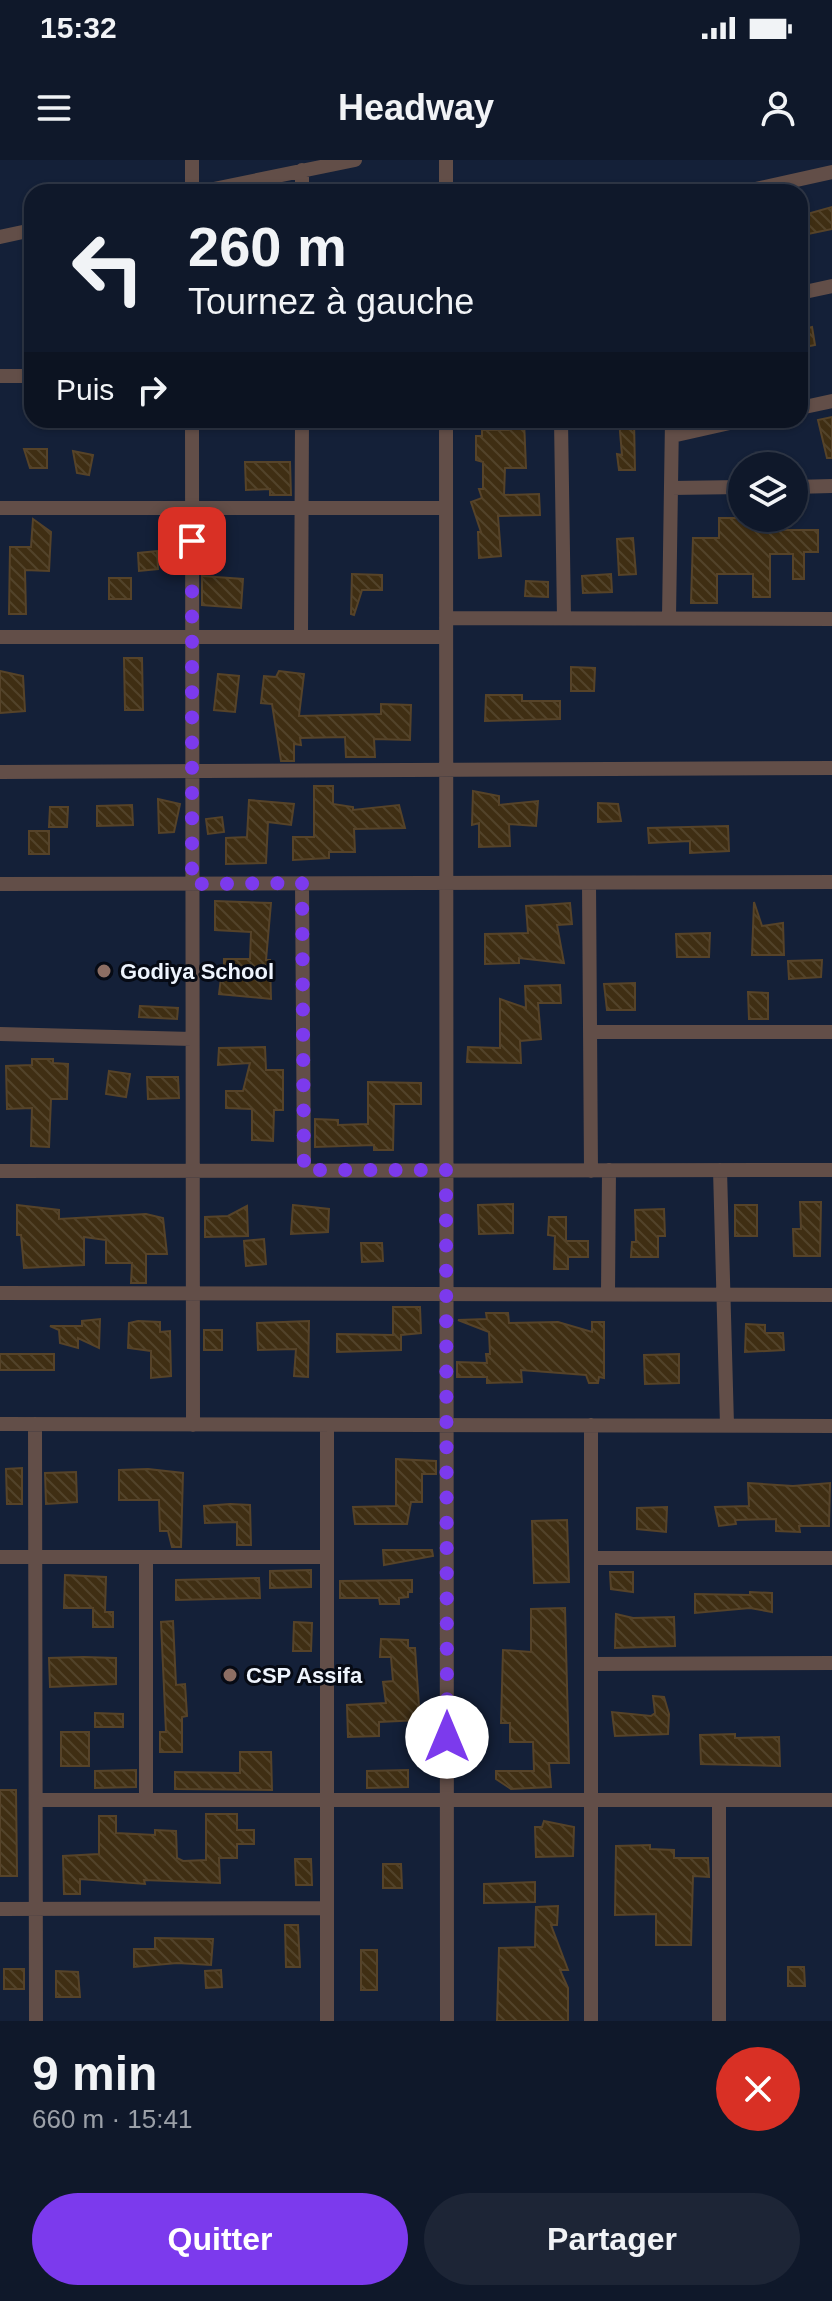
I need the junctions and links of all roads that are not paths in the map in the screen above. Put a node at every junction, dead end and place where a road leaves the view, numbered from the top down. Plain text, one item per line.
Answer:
1 (192, 160) edge
2 (355, 160) edge
3 (446, 160) edge
4 (302, 170) junction
5 (832, 172) edge
6 (192, 184) edge
7 (236, 184) edge
8 (302, 184) edge
9 (446, 184) edge
10 (778, 184) edge
11 (24, 232) edge
12 (0, 237) edge
13 (832, 286) edge
14 (808, 291) edge
15 (0, 376) edge
16 (24, 376) edge
17 (832, 401) edge
18 (808, 406) edge
19 (192, 428) edge
20 (302, 428) edge
21 (446, 428) edge
22 (561, 428) edge
23 (672, 428) edge
24 (708, 428) edge
25 (672, 436) junction
26 (832, 486) edge
27 (728, 487) edge
28 (808, 487) edge
29 (671, 488) junction
30 (0, 508) edge
31 (446, 508) junction
32 (192, 509) junction
33 (302, 509) junction
34 (446, 618) junction
35 (564, 618) junction
36 (669, 618) junction
37 (832, 619) edge
38 (0, 637) edge
39 (192, 637) junction
40 (301, 637) junction
41 (446, 637) junction
42 (832, 768) edge
43 (446, 770) junction
44 (192, 771) junction
45 (0, 772) edge
46 (832, 882) edge
47 (302, 883) junction
48 (446, 883) junction
49 (589, 883) junction
50 (0, 884) edge
51 (192, 884) junction
52 (591, 1032) junction
53 (832, 1032) edge
54 (0, 1034) edge
55 (192, 1039) junction
56 (304, 1170) junction
57 (446, 1170) junction
58 (609, 1170) junction
59 (720, 1170) junction
60 (832, 1170) edge
61 (0, 1171) edge
62 (192, 1171) junction
63 (591, 1171) junction
64 (0, 1293) edge
65 (193, 1294) junction
66 (446, 1294) junction
67 (608, 1294) junction
68 (724, 1294) junction
69 (832, 1295) edge
70 (0, 1424) edge
71 (35, 1424) junction
72 (193, 1425) junction
73 (327, 1425) junction
74 (447, 1425) junction
75 (591, 1425) junction
76 (727, 1425) junction
77 (832, 1426) edge
78 (0, 1557) edge
79 (36, 1557) junction
80 (146, 1557) junction
81 (327, 1557) junction
82 (591, 1558) junction
83 (832, 1558) edge
84 (832, 1663) edge
85 (591, 1664) junction
86 (36, 1800) junction
87 (146, 1800) junction
88 (327, 1800) junction
89 (447, 1800) junction
90 (591, 1800) junction
91 (719, 1800) junction
92 (832, 1800) edge
93 (327, 1908) junction
94 (0, 1909) edge
95 (36, 1909) junction
96 (36, 2021) edge
97 (327, 2021) edge
98 (447, 2021) edge
99 (591, 2021) edge
100 (719, 2021) edge

1 - 6 street
2 - 4 street
3 - 9 street
4 - 7 street
4 - 8 street
5 - 10 street
11 - 12 street
13 - 14 street
15 - 16 street
17 - 18 street
19 - 32 street
20 - 33 street
21 - 31 street
22 - 35 street
23 - 25 street
24 - 25 street
25 - 29 street
26 - 28 street
27 - 29 street
29 - 36 street
30 - 32 street
31 - 33 street
31 - 34 street
32 - 33 street
32 - 39 street
33 - 40 street
34 - 35 street
34 - 41 street
35 - 36 street
36 - 37 street
38 - 39 street
39 - 40 street
39 - 44 street
40 - 41 street
41 - 43 street
42 - 43 street
43 - 44 street
43 - 48 street
44 - 45 street
44 - 51 street
46 - 49 street
47 - 48 street
47 - 51 street
47 - 56 street
48 - 49 street
48 - 57 street
49 - 52 street
50 - 51 street
51 - 55 street
52 - 53 street
52 - 63 street
54 - 55 street
55 - 62 street
56 - 57 street
56 - 62 street
57 - 63 street
57 - 66 street
58 - 59 street
58 - 63 street
58 - 67 street
59 - 60 street
59 - 68 street
61 - 62 street
62 - 65 street
64 - 65 street
65 - 66 street
65 - 72 street
66 - 67 street
66 - 74 street
67 - 68 street
68 - 69 street
68 - 76 street
70 - 71 street
71 - 72 street
71 - 79 street
72 - 73 street
73 - 74 street
73 - 81 street
74 - 75 street
74 - 89 street
75 - 76 street
75 - 82 street
76 - 77 street
78 - 79 street
79 - 80 street
79 - 86 street
80 - 81 street
80 - 87 street
81 - 88 street
82 - 83 street
82 - 85 street
84 - 85 street
85 - 90 street
86 - 87 street
86 - 95 street
87 - 88 street
88 - 89 street
88 - 93 street
89 - 90 street
89 - 98 street
90 - 91 street
90 - 99 street
91 - 92 street
91 - 100 street
93 - 95 street
93 - 97 street
94 - 95 street
95 - 96 street

